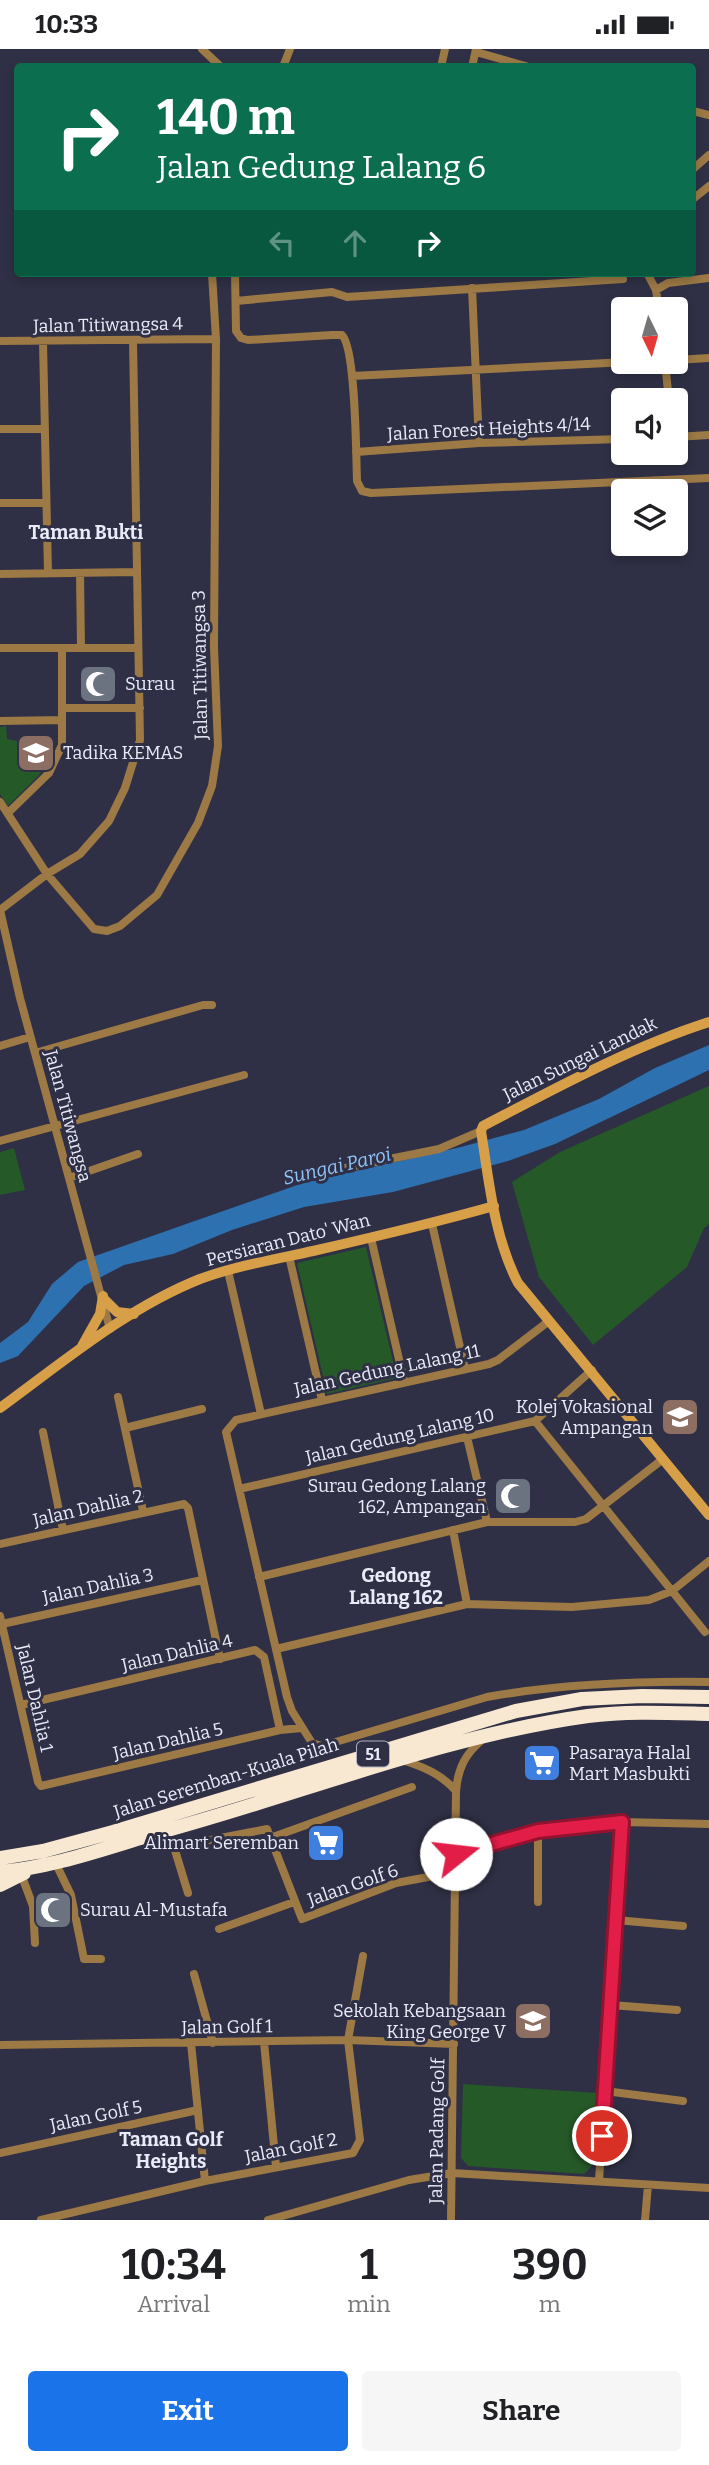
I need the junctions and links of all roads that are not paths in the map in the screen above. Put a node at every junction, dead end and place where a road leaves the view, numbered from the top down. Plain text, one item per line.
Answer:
1 (202, 49) edge
2 (476, 50) edge
3 (216, 63) edge
4 (517, 63) edge
5 (212, 277) edge
6 (235, 277) edge
7 (649, 277) edge
8 (665, 277) edge
9 (709, 278) edge
10 (623, 279) dead end
11 (668, 282) junction
12 (472, 288) junction
13 (656, 290) junction
14 (657, 297) edge
15 (236, 301) junction
16 (216, 339) junction
17 (133, 340) junction
18 (0, 341) edge
19 (43, 342) junction
20 (709, 358) edge
21 (688, 359) edge
22 (611, 363) edge
23 (476, 368) junction
24 (352, 376) junction
25 (0, 429) edge
26 (45, 429) junction
27 (709, 435) edge
28 (688, 436) edge
29 (611, 439) edge
30 (479, 443) junction
31 (356, 452) junction
32 (709, 478) edge
33 (0, 503) edge
34 (46, 503) junction
35 (136, 572) junction
36 (48, 573) junction
37 (80, 573) junction
38 (0, 574) edge
39 (0, 648) edge
40 (62, 648) junction
41 (81, 648) junction
42 (138, 649) junction
43 (62, 708) junction
44 (140, 708) junction
45 (62, 720) junction
46 (0, 721) edge
47 (0, 802) edge
48 (8, 813) junction
49 (47, 874) junction
50 (0, 910) edge
51 (4, 952) edge
52 (212, 1005) dead end
53 (709, 1022) edge
54 (30, 1037) junction
55 (0, 1046) edge
56 (35, 1053) junction
57 (244, 1075) dead end
58 (55, 1126) junction
59 (482, 1137) junction
60 (0, 1141) edge
61 (138, 1154) dead end
62 (340, 1169) dead end
63 (69, 1178) junction
64 (494, 1206) junction
65 (432, 1224) junction
66 (371, 1238) junction
67 (289, 1256) junction
68 (228, 1271) junction
69 (104, 1298) junction
70 (134, 1314) junction
71 (549, 1321) junction
72 (110, 1329) junction
73 (79, 1350) junction
74 (465, 1369) junction
75 (592, 1370) junction
76 (404, 1381) junction
77 (118, 1397) dead end
78 (322, 1400) junction
79 (0, 1408) edge
80 (202, 1409) dead end
81 (261, 1414) junction
82 (535, 1422) junction
83 (125, 1428) junction
84 (43, 1432) dead end
85 (467, 1437) junction
86 (663, 1459) junction
87 (239, 1489) junction
88 (604, 1506) junction
89 (143, 1511) junction
90 (709, 1515) edge
91 (487, 1522) junction
92 (63, 1530) junction
93 (453, 1530) junction
94 (0, 1544) edge
95 (709, 1561) edge
96 (259, 1577) junction
97 (202, 1580) junction
98 (672, 1591) junction
99 (467, 1604) junction
100 (1, 1620) edge
101 (705, 1632) dead end
102 (276, 1649) junction
103 (220, 1659) junction
104 (709, 1682) edge
105 (512, 1693) junction
106 (709, 1697) edge
107 (21, 1705) junction
108 (516, 1711) junction
109 (709, 1714) edge
110 (302, 1728) junction
111 (280, 1730) junction
112 (488, 1735) junction
113 (402, 1760) junction
114 (41, 1786) joint
115 (412, 1787) dead end
116 (456, 1791) junction
117 (622, 1822) junction
118 (709, 1823) edge
119 (538, 1831) junction
120 (157, 1833) junction
121 (268, 1834) junction
122 (77, 1841) junction
123 (123, 1843) junction
124 (174, 1847) junction
125 (456, 1854) junction
126 (0, 1858) edge
127 (50, 1863) junction
128 (0, 1872) edge
129 (456, 1872) junction
130 (21, 1874) junction
131 (0, 1885) edge
132 (188, 1893) dead end
133 (294, 1902) junction
134 (538, 1902) dead end
135 (616, 1920) junction
136 (683, 1926) dead end
137 (219, 1929) dead end
138 (36, 1943) dead end
139 (363, 1956) dead end
140 (101, 1959) dead end
141 (194, 1975) dead end
142 (611, 2005) junction
143 (677, 2010) dead end
144 (348, 2040) junction
145 (264, 2042) junction
146 (191, 2043) junction
147 (213, 2043) junction
148 (454, 2044) junction
149 (0, 2045) edge
150 (605, 2091) junction
151 (683, 2101) dead end
152 (198, 2110) junction
153 (0, 2153) edge
154 (276, 2167) junction
155 (452, 2173) junction
156 (205, 2181) junction
157 (599, 2181) junction
158 (648, 2185) junction
159 (709, 2188) edge
160 (41, 2220) edge
161 (268, 2220) edge
162 (451, 2220) edge
163 (645, 2220) edge

1 - 3 street
2 - 4 street
5 - 16 street, Jalan Titiwangsa 3
6 - 15 street
7 - 13 street
8 - 11 street
9 - 11 street
10 - 12 street
11 - 13 street
12 - 15 street
12 - 23 street
13 - 14 street
15 - 24 street
16 - 17 street, Jalan Titiwangsa 4
16 - 49 street, Jalan Titiwangsa 3
17 - 19 street, Jalan Titiwangsa 4
17 - 35 street
18 - 19 street, Jalan Titiwangsa 4
19 - 26 street
20 - 21 street
22 - 23 street
23 - 24 street
23 - 30 street
24 - 31 street
25 - 26 street
26 - 34 street
27 - 28 street
29 - 30 street, Jalan Forest Heights 4/14
30 - 31 street, Jalan Forest Heights 4/14
31 - 32 street
33 - 34 street
34 - 36 street
35 - 37 street
35 - 42 street
36 - 37 street
36 - 38 street
37 - 41 street
39 - 40 street
40 - 41 street
40 - 43 street
41 - 42 street
42 - 44 street
43 - 44 street
43 - 45 street
44 - 49 street
45 - 46 street
45 - 48 street
47 - 48 street
48 - 49 street
49 - 50 street
50 - 51 street, Jalan Titiwangsa
51 - 54 street, Jalan Titiwangsa
52 - 56 street
53 - 59 street, Jalan Sungai Landak
54 - 55 street
54 - 56 street, Jalan Titiwangsa
56 - 58 street, Jalan Titiwangsa
57 - 58 street
58 - 60 street
58 - 63 street, Jalan Titiwangsa
59 - 62 street
59 - 64 street
61 - 63 street
63 - 69 street, Jalan Titiwangsa
64 - 65 street, Persiaran Dato' Wan
64 - 71 street
65 - 66 street, Persiaran Dato' Wan
65 - 74 street
66 - 67 street, Persiaran Dato' Wan
66 - 76 street
67 - 68 street, Persiaran Dato' Wan
67 - 78 street
68 - 70 street, Persiaran Dato' Wan
68 - 81 street
69 - 70 street
69 - 72 street, Jalan Titiwangsa
69 - 73 street
70 - 72 street, Persiaran Dato' Wan
71 - 74 street, Jalan Gedung Lalang 11
71 - 75 street
72 - 73 street, Persiaran Dato' Wan
73 - 79 street, Persiaran Dato' Wan
74 - 76 street, Jalan Gedung Lalang 11
75 - 82 street, Jalan Gedung Lalang 10
75 - 86 street
76 - 78 street, Jalan Gedung Lalang 11
77 - 83 street
78 - 81 street, Jalan Gedung Lalang 11
80 - 83 street
81 - 87 street, Jalan Gedung Lalang 11
82 - 85 street, Jalan Gedung Lalang 10
82 - 88 street
83 - 89 street
84 - 92 street
85 - 87 street, Jalan Gedung Lalang 10
85 - 91 street
86 - 88 street
86 - 90 street
87 - 96 street
88 - 91 street
88 - 98 street
89 - 92 street, Jalan Dahlia 2
89 - 97 street, Jalan Dahlia 2
91 - 93 street
92 - 94 street, Jalan Dahlia 2
93 - 96 street
93 - 99 street
95 - 98 street
96 - 102 street
97 - 100 street, Jalan Dahlia 3
97 - 103 street
98 - 99 street
98 - 101 street
99 - 102 street
100 - 107 street, Jalan Dahlia 1
102 - 110 street
103 - 107 street, Jalan Dahlia 4
103 - 111 street, Jalan Dahlia 4
104 - 105 street
105 - 108 street
105 - 110 street
106 - 108 highway, Jalan Seremban-Kuala Pilah / 51
107 - 114 street, Jalan Dahlia 1
108 - 122 highway, Jalan Seremban-Kuala Pilah / 51
109 - 112 highway, Jalan Seremban-Kuala Pilah / 51
110 - 111 street, Jalan Dahlia 5
111 - 114 street, Jalan Dahlia 5
112 - 113 highway, Jalan Seremban-Kuala Pilah / 51
112 - 116 street, Jalan Padang Golf
113 - 116 street
113 - 120 highway, Jalan Seremban-Kuala Pilah / 51
115 - 121 street
116 - 125 street, Jalan Padang Golf
117 - 118 street
117 - 119 street
117 - 135 street
119 - 125 street
119 - 134 street
120 - 123 highway, Jalan Seremban-Kuala Pilah / 51
120 - 124 street
121 - 124 street
121 - 133 street
122 - 123 highway
122 - 126 highway, Jalan Seremban-Kuala Pilah / 51
123 - 127 highway, Jalan Seremban-Kuala Pilah / 51
124 - 132 street
125 - 129 street, Jalan Padang Golf
127 - 128 highway, Jalan Seremban-Kuala Pilah / 51
127 - 130 highway
127 - 140 street
129 - 133 street, Jalan Golf 6
129 - 148 street, Jalan Padang Golf
130 - 131 highway
130 - 138 street
133 - 137 street
135 - 136 street
135 - 142 street
139 - 144 street
141 - 147 street
142 - 143 street
142 - 150 street
144 - 145 street, Jalan Golf 1
144 - 148 street, Jalan Golf 1
144 - 154 street, Jalan Golf 2
145 - 147 street, Jalan Golf 1
145 - 154 street
146 - 147 street, Jalan Golf 1
146 - 149 street, Jalan Golf 1
146 - 152 street
148 - 155 street, Jalan Padang Golf
150 - 151 street
150 - 157 street
152 - 153 street, Jalan Golf 5
152 - 156 street
154 - 156 street, Jalan Golf 2
155 - 157 street
155 - 161 street
155 - 162 street, Jalan Padang Golf
156 - 160 street, Jalan Golf 2
157 - 158 street
158 - 159 street
158 - 163 street

